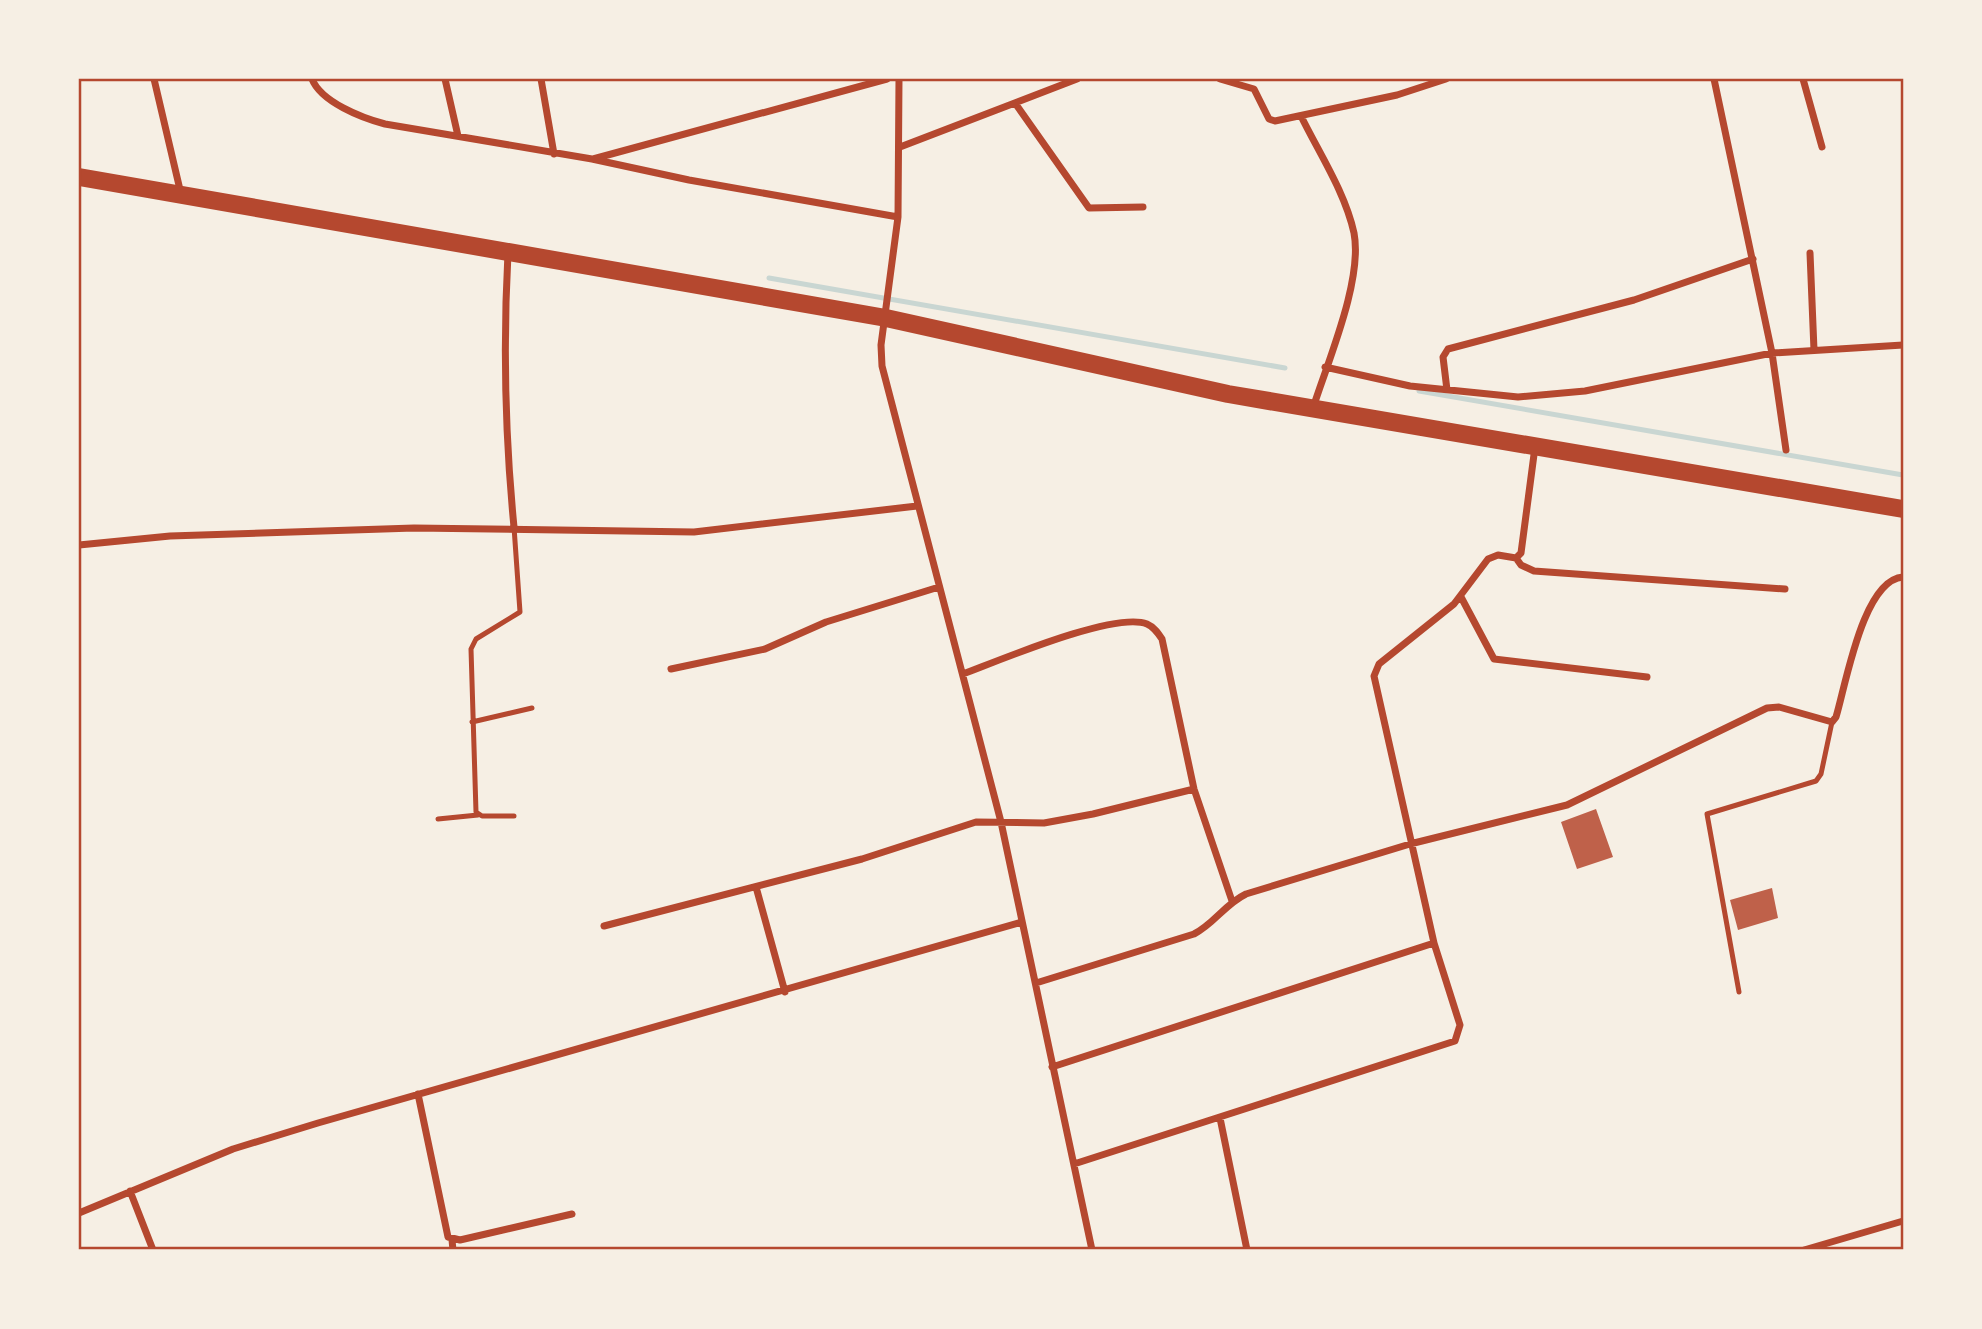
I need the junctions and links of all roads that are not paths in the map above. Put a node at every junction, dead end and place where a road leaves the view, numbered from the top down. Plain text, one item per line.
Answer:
1 (154, 79) edge
2 (312, 79) edge
3 (445, 79) edge
4 (541, 79) edge
5 (887, 79) edge
6 (899, 79) edge
7 (1077, 79) edge
8 (1220, 79) edge
9 (1446, 79) edge
10 (1714, 79) edge
11 (1803, 79) edge
12 (1015, 103) junction
13 (1301, 116) junction
14 (458, 136) junction
15 (900, 147) junction
16 (1822, 147) dead end
17 (554, 154) junction
18 (592, 159) junction
19 (79, 177) edge
20 (181, 195) junction
21 (1143, 207) dead end
22 (898, 217) junction
23 (508, 252) junction
24 (1810, 253) dead end
25 (1753, 259) junction
26 (887, 312) junction
27 (1903, 345) edge
28 (1814, 350) junction
29 (1772, 353) junction
30 (1325, 368) junction
31 (1447, 390) junction
32 (1312, 409) junction
33 (1535, 445) junction
34 (1786, 450) dead end
35 (918, 506) junction
36 (1903, 509) edge
37 (514, 527) junction
38 (79, 545) edge
39 (1516, 558) junction
40 (1903, 577) edge
41 (939, 587) junction
42 (1785, 589) dead end
43 (1461, 597) junction
44 (671, 669) dead end
45 (963, 674) junction
46 (1647, 677) dead end
47 (532, 708) dead end
48 (472, 722) junction
49 (1832, 722) junction
50 (1194, 789) junction
51 (478, 815) junction
52 (513, 816) dead end
53 (439, 819) dead end
54 (1001, 822) junction
55 (1410, 844) junction
56 (756, 887) junction
57 (1232, 901) junction
58 (1022, 922) junction
59 (604, 926) dead end
60 (1434, 943) junction
61 (1036, 983) junction
62 (785, 992) junction
63 (1740, 992) dead end
64 (1052, 1067) junction
65 (418, 1094) junction
66 (1220, 1118) junction
67 (1074, 1164) junction
68 (130, 1191) junction
69 (79, 1213) edge
70 (572, 1214) dead end
71 (1903, 1221) edge
72 (452, 1240) junction
73 (153, 1250) edge
74 (453, 1250) edge
75 (1092, 1250) edge
76 (1247, 1250) edge
77 (1804, 1250) edge

1 - 20 street
2 - 14 street
3 - 14 street
4 - 17 street
5 - 18 street
6 - 15 street
7 - 12 street
8 - 13 street
9 - 13 street
10 - 25 street
11 - 16 street
12 - 15 street
12 - 21 street
13 - 30 street
14 - 17 street
15 - 22 street
17 - 18 street
18 - 22 street
19 - 20 highway
20 - 23 highway
22 - 26 street
23 - 26 highway
23 - 37 street
24 - 28 street
25 - 29 street
25 - 31 street
26 - 32 highway
26 - 35 street
27 - 28 street
28 - 29 street
29 - 31 street
29 - 34 street
30 - 31 street
30 - 32 street
32 - 33 highway
33 - 36 highway
33 - 39 street
35 - 37 street
35 - 41 street
37 - 38 street
37 - 48 lane
39 - 42 street
39 - 43 street
40 - 49 street
41 - 44 street
41 - 45 street
43 - 46 street
43 - 55 street
45 - 50 street
45 - 54 street
47 - 48 lane
48 - 51 lane
49 - 55 street
49 - 63 lane
50 - 54 street
50 - 57 street
51 - 52 lane
51 - 53 lane
54 - 56 street
54 - 58 street
55 - 57 street
55 - 60 street
56 - 59 street
56 - 62 street
57 - 61 street
58 - 61 street
58 - 62 street
60 - 64 street
60 - 66 street
61 - 64 street
62 - 65 street
64 - 67 street
65 - 68 street
65 - 72 street
66 - 67 street
66 - 76 street
67 - 75 street
68 - 69 street
68 - 73 street
70 - 72 street
71 - 77 street
72 - 74 street

